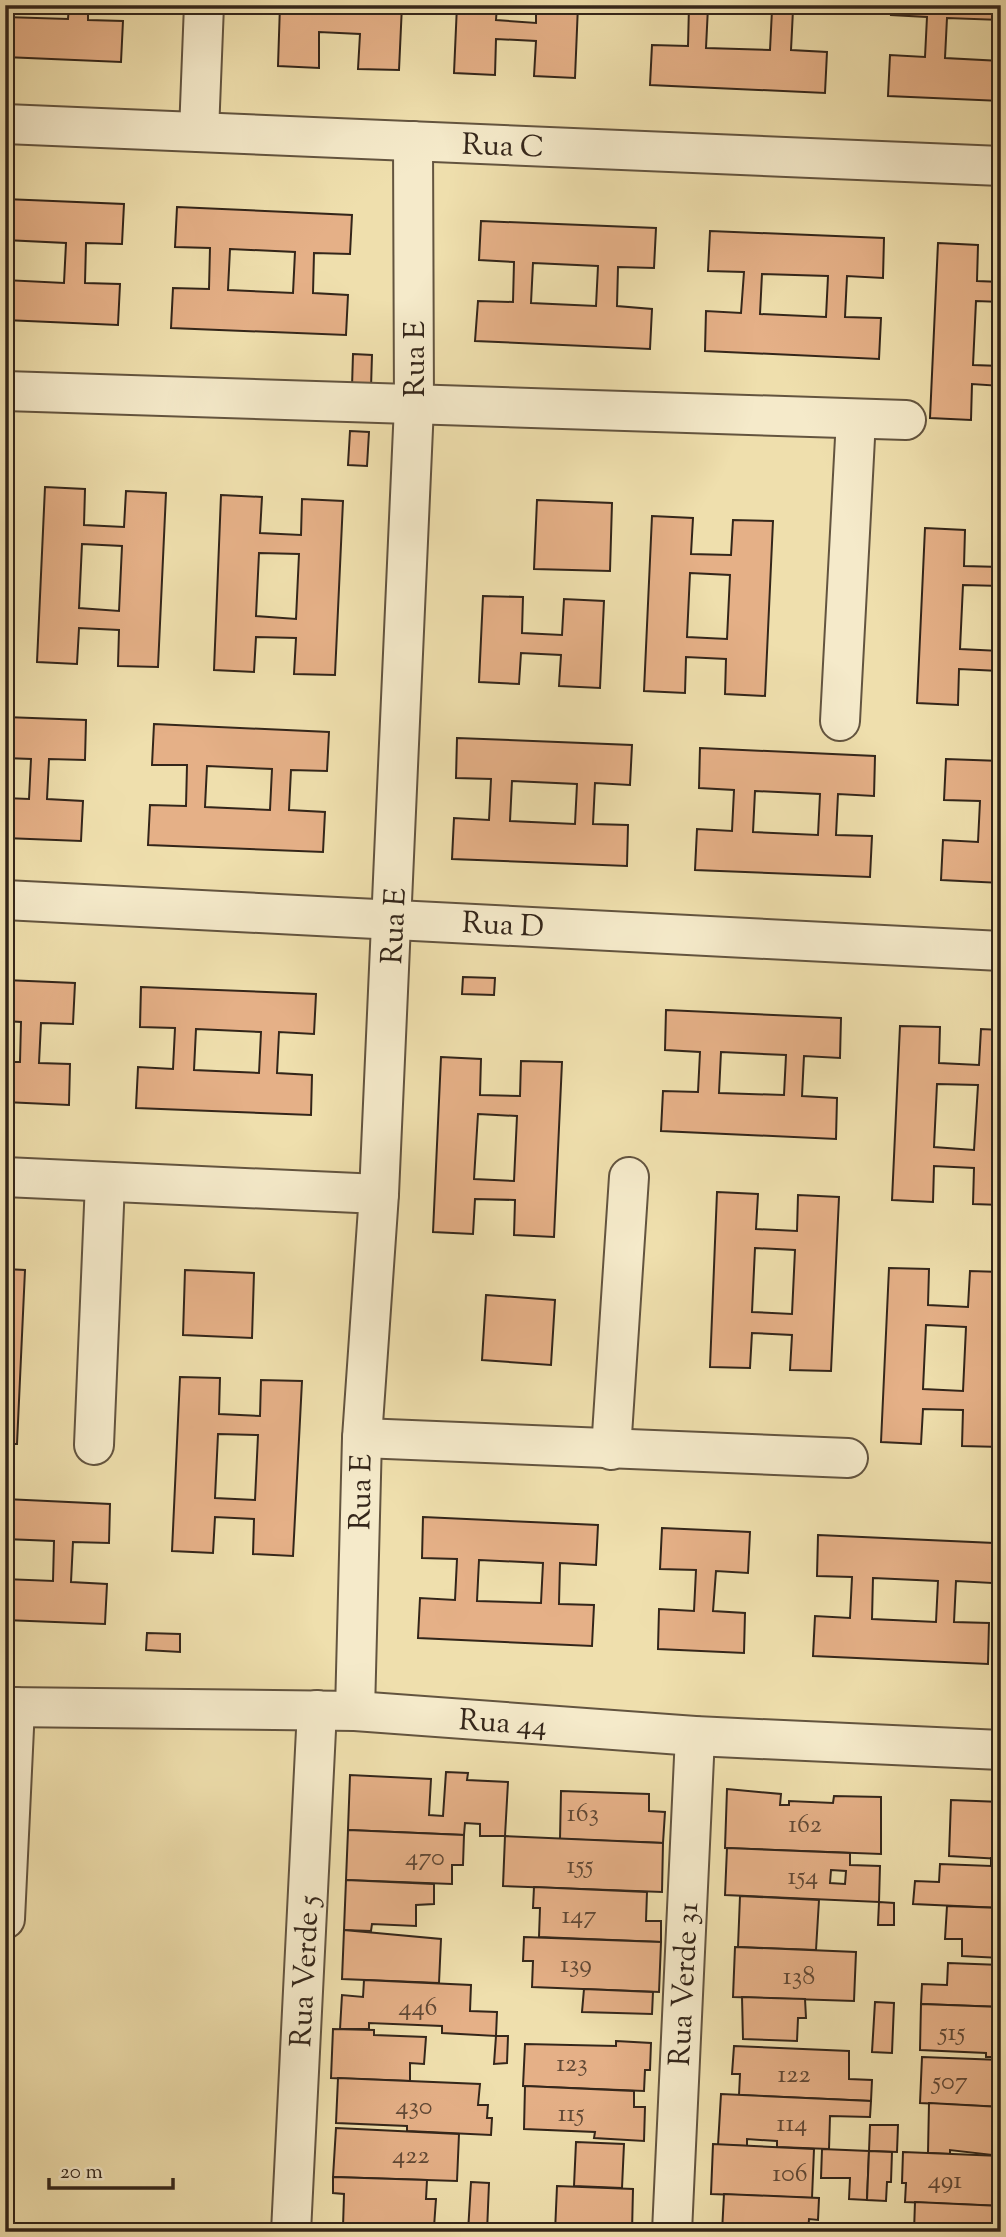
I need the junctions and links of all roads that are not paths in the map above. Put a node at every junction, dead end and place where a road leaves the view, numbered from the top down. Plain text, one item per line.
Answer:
1 (204, 5) edge
2 (5, 124) edge
3 (199, 132) junction
4 (413, 141) junction
5 (1001, 166) edge
6 (5, 391) edge
7 (414, 406) junction
8 (856, 419) junction
9 (906, 420) dead end
10 (840, 721) dead end
11 (5, 900) edge
12 (393, 918) junction
13 (1001, 951) edge
14 (5, 1177) edge
15 (629, 1177) dead end
16 (105, 1182) junction
17 (379, 1194) junction
18 (362, 1438) junction
19 (94, 1446) dead end
20 (611, 1450) junction
21 (848, 1458) dead end
22 (10, 1707) edge
23 (317, 1710) junction
24 (355, 1711) junction
25 (695, 1736) junction
26 (1001, 1750) edge
27 (5, 1919) edge
28 (291, 2232) edge
29 (672, 2232) edge

1 - 3 street
2 - 3 street, Rua C
3 - 4 street, Rua C
4 - 5 street, Rua C
4 - 7 street, Rua E
6 - 7 street
7 - 8 street
7 - 12 street, Rua E
8 - 9 street
8 - 10 street
11 - 12 street, Rua D
12 - 13 street, Rua D
12 - 17 street, Rua E
14 - 16 street
15 - 20 street
16 - 17 street
16 - 19 street
17 - 18 street, Rua E
18 - 20 street
18 - 24 street, Rua E
20 - 21 street
22 - 23 street, Rua 44
22 - 27 street
23 - 24 street, Rua 44
23 - 28 street, Rua Verde 5
24 - 25 street, Rua 44
25 - 26 street, Rua 44
25 - 29 street, Rua Verde 31

